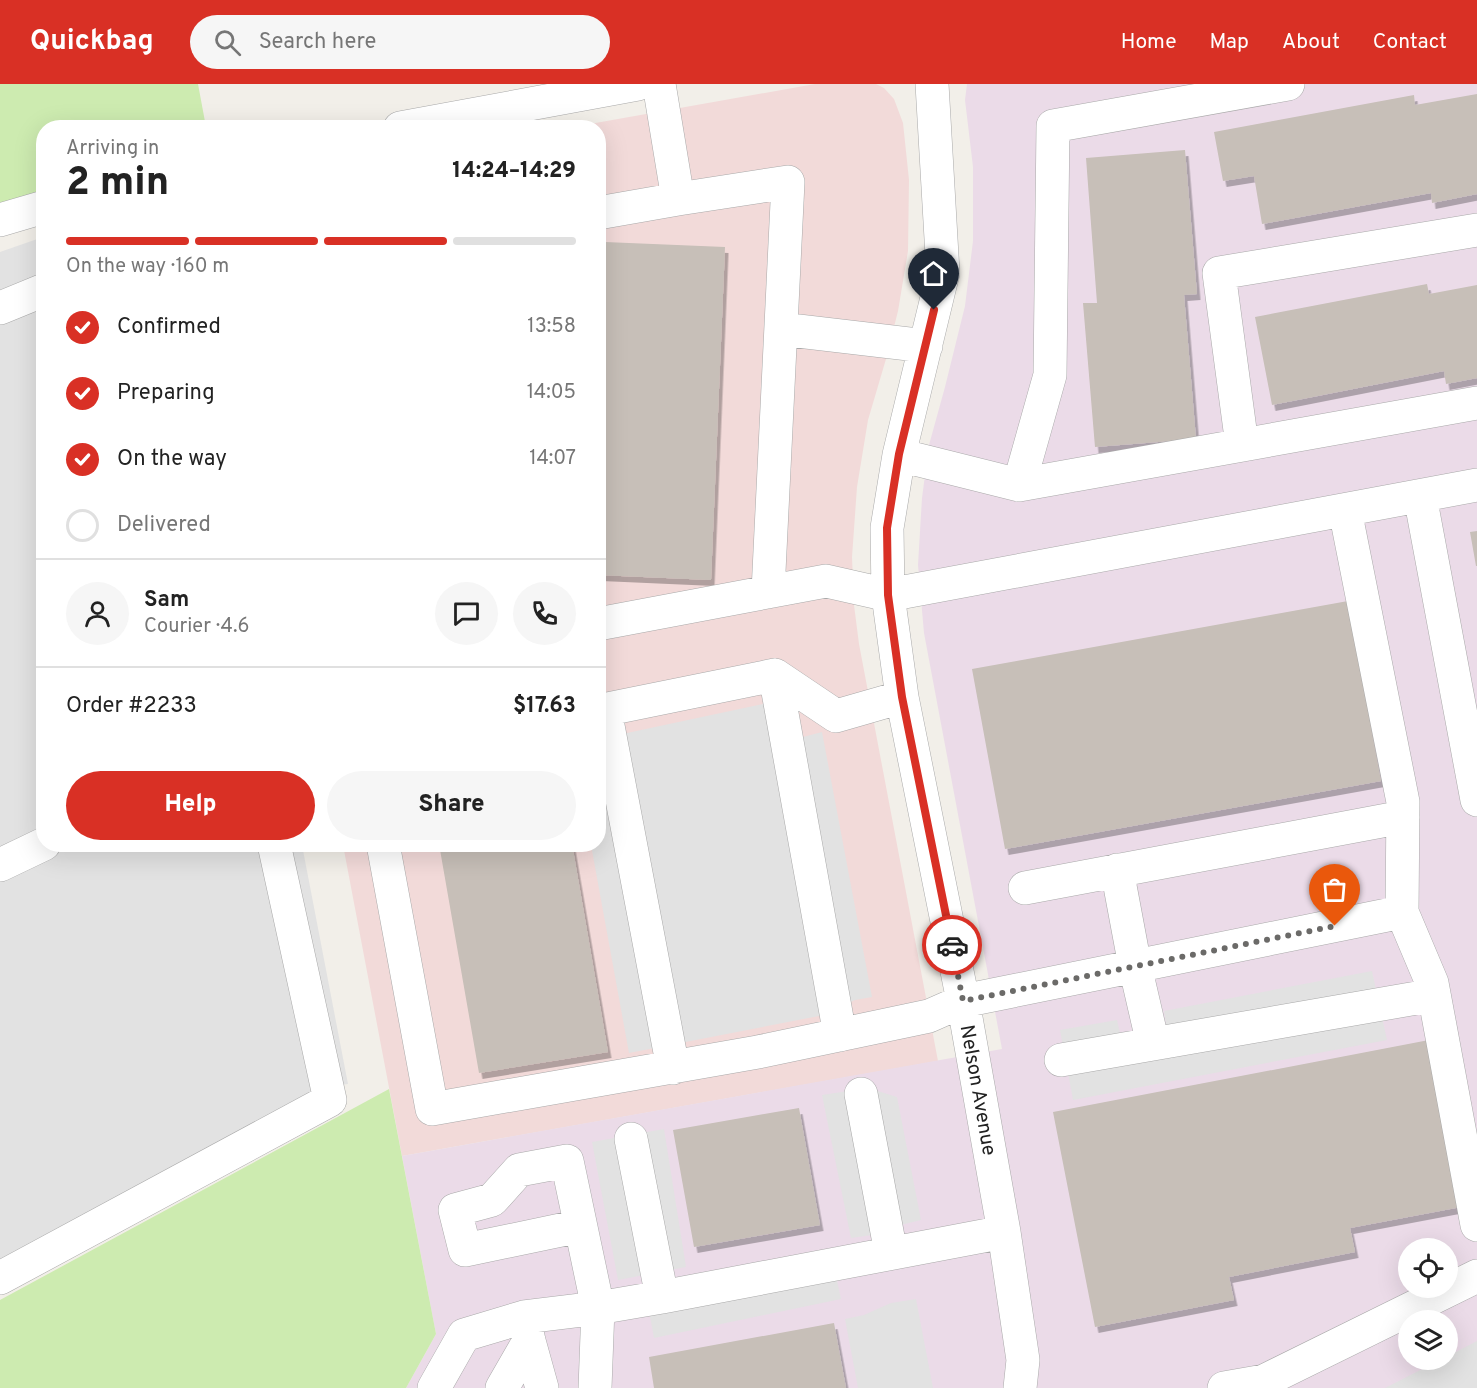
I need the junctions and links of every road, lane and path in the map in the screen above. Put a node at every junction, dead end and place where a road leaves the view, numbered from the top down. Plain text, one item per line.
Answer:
1 (638, 84) edge
2 (659, 84) edge
3 (932, 84) edge
4 (1288, 84) edge
5 (490, 97) edge
6 (423, 120) edge
7 (678, 199) junction
8 (36, 209) edge
9 (606, 212) edge
10 (0, 220) edge
11 (1477, 230) edge
12 (36, 293) edge
13 (0, 308) edge
14 (781, 330) junction
15 (926, 346) junction
16 (1477, 403) edge
17 (1242, 445) junction
18 (899, 454) junction
19 (1018, 485) junction
20 (1477, 485) edge
21 (1420, 496) junction
22 (1345, 510) junction
23 (768, 592) junction
24 (888, 595) junction
25 (606, 622) edge
26 (776, 675) junction
27 (902, 697) junction
28 (606, 709) edge
29 (606, 730) edge
30 (1477, 800) edge
31 (1403, 817) junction
32 (36, 848) edge
33 (276, 852) edge
34 (384, 852) edge
35 (0, 865) edge
36 (1118, 870) junction
37 (1025, 888) dead end
38 (1402, 912) junction
39 (1135, 966) junction
40 (1434, 995) junction
41 (963, 1001) junction
42 (840, 1035) junction
43 (1153, 1044) junction
44 (1061, 1060) dead end
45 (673, 1068) junction
46 (861, 1094) dead end
47 (631, 1139) dead end
48 (1477, 1225) edge
49 (580, 1226) dead end
50 (1004, 1232) junction
51 (891, 1253) junction
52 (1477, 1276) edge
53 (0, 1278) edge
54 (662, 1297) junction
55 (598, 1308) junction
56 (526, 1329) junction
57 (434, 1388) edge
58 (502, 1388) edge
59 (542, 1388) edge
60 (595, 1388) edge
61 (1020, 1388) edge
62 (1224, 1388) edge

1 - 5 street
2 - 7 street
3 - 15 street, Nelson Avenue
4 - 19 street
5 - 6 street
7 - 9 street
7 - 14 street
8 - 10 street
11 - 17 street
12 - 13 street
14 - 15 street
14 - 23 street
15 - 18 street, Nelson Avenue
16 - 17 street
17 - 19 street
18 - 19 street
18 - 24 street, Nelson Avenue
20 - 21 street
21 - 22 street
21 - 30 street
22 - 24 street
22 - 31 street
23 - 24 street
23 - 25 street
24 - 27 street, Nelson Avenue
26 - 27 street
26 - 28 street
26 - 42 street
27 - 41 street, Nelson Avenue
29 - 45 street
31 - 36 street
31 - 38 street
32 - 35 street
33 - 53 street
34 - 45 street
36 - 37 street
36 - 39 street
38 - 39 street
38 - 40 street
39 - 41 street
39 - 43 street
40 - 43 street
40 - 48 street
41 - 42 street
41 - 50 street, Nelson Avenue
42 - 45 street
43 - 44 street
46 - 51 street
47 - 54 street
49 - 55 street
50 - 51 street
50 - 61 street, Nelson Avenue
51 - 54 street
52 - 62 street
54 - 55 street
55 - 56 street
55 - 60 street
56 - 57 street
56 - 58 street
56 - 59 street

